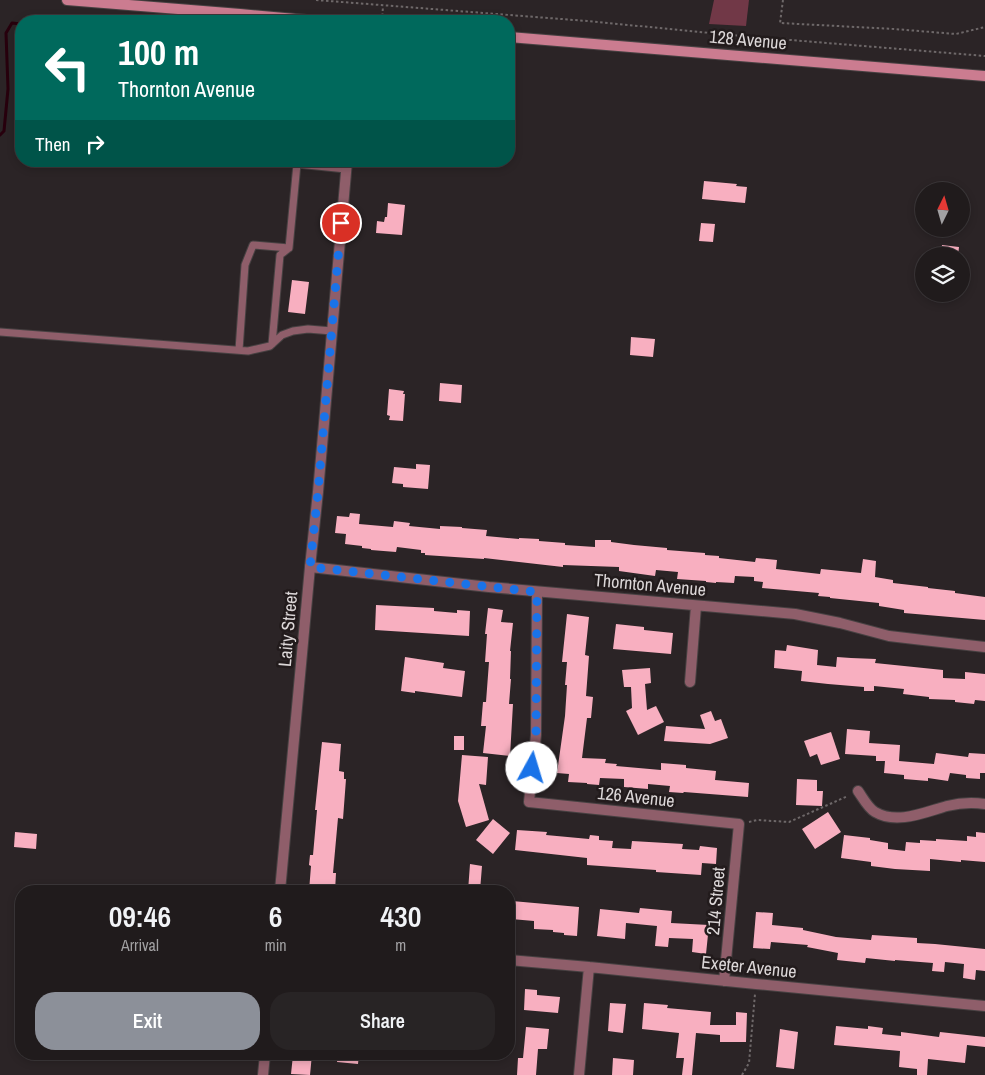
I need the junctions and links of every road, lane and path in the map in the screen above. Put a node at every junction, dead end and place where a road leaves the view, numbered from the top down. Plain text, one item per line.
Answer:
1 (67, 0) edge
2 (316, 0) edge
3 (783, 0) edge
4 (383, 6) junction
5 (251, 15) edge
6 (382, 15) edge
7 (505, 15) edge
8 (515, 16) edge
9 (985, 27) edge
10 (515, 37) edge
11 (985, 56) edge
12 (985, 76) edge
13 (297, 167) edge
14 (346, 167) edge
15 (288, 248) junction
16 (332, 331) junction
17 (0, 332) edge
18 (272, 344) junction
19 (238, 350) junction
20 (310, 567) junction
21 (537, 592) junction
22 (696, 606) junction
23 (985, 647) edge
24 (690, 682) dead end
25 (858, 791) joint
26 (985, 804) edge
27 (739, 824) junction
28 (281, 885) edge
29 (515, 961) edge
30 (589, 967) junction
31 (724, 981) junction
32 (756, 984) junction
33 (985, 1006) edge
34 (264, 1060) edge
35 (262, 1075) edge
36 (579, 1075) edge
37 (742, 1075) edge

1 - 5 main road
2 - 4 path
3 - 9 path
4 - 6 path
4 - 7 path
8 - 11 path
10 - 12 main road, 128 Avenue
13 - 15 lane
14 - 16 street, Laity Street
15 - 18 lane
15 - 19 lane
16 - 18 lane
16 - 20 street, Laity Street
17 - 19 lane
18 - 19 lane
20 - 21 street, Thornton Avenue
20 - 28 street, Laity Street
21 - 22 street, Thornton Avenue
21 - 27 street, 126 Avenue
22 - 23 street, Thornton Avenue
22 - 24 street
25 - 26 street
25 - 27 path
27 - 31 street, 214 Street
29 - 30 street, Exeter Avenue
30 - 31 street, Exeter Avenue
30 - 36 street
31 - 32 street, Exeter Avenue
32 - 33 street, Exeter Avenue
32 - 37 path
34 - 35 street

